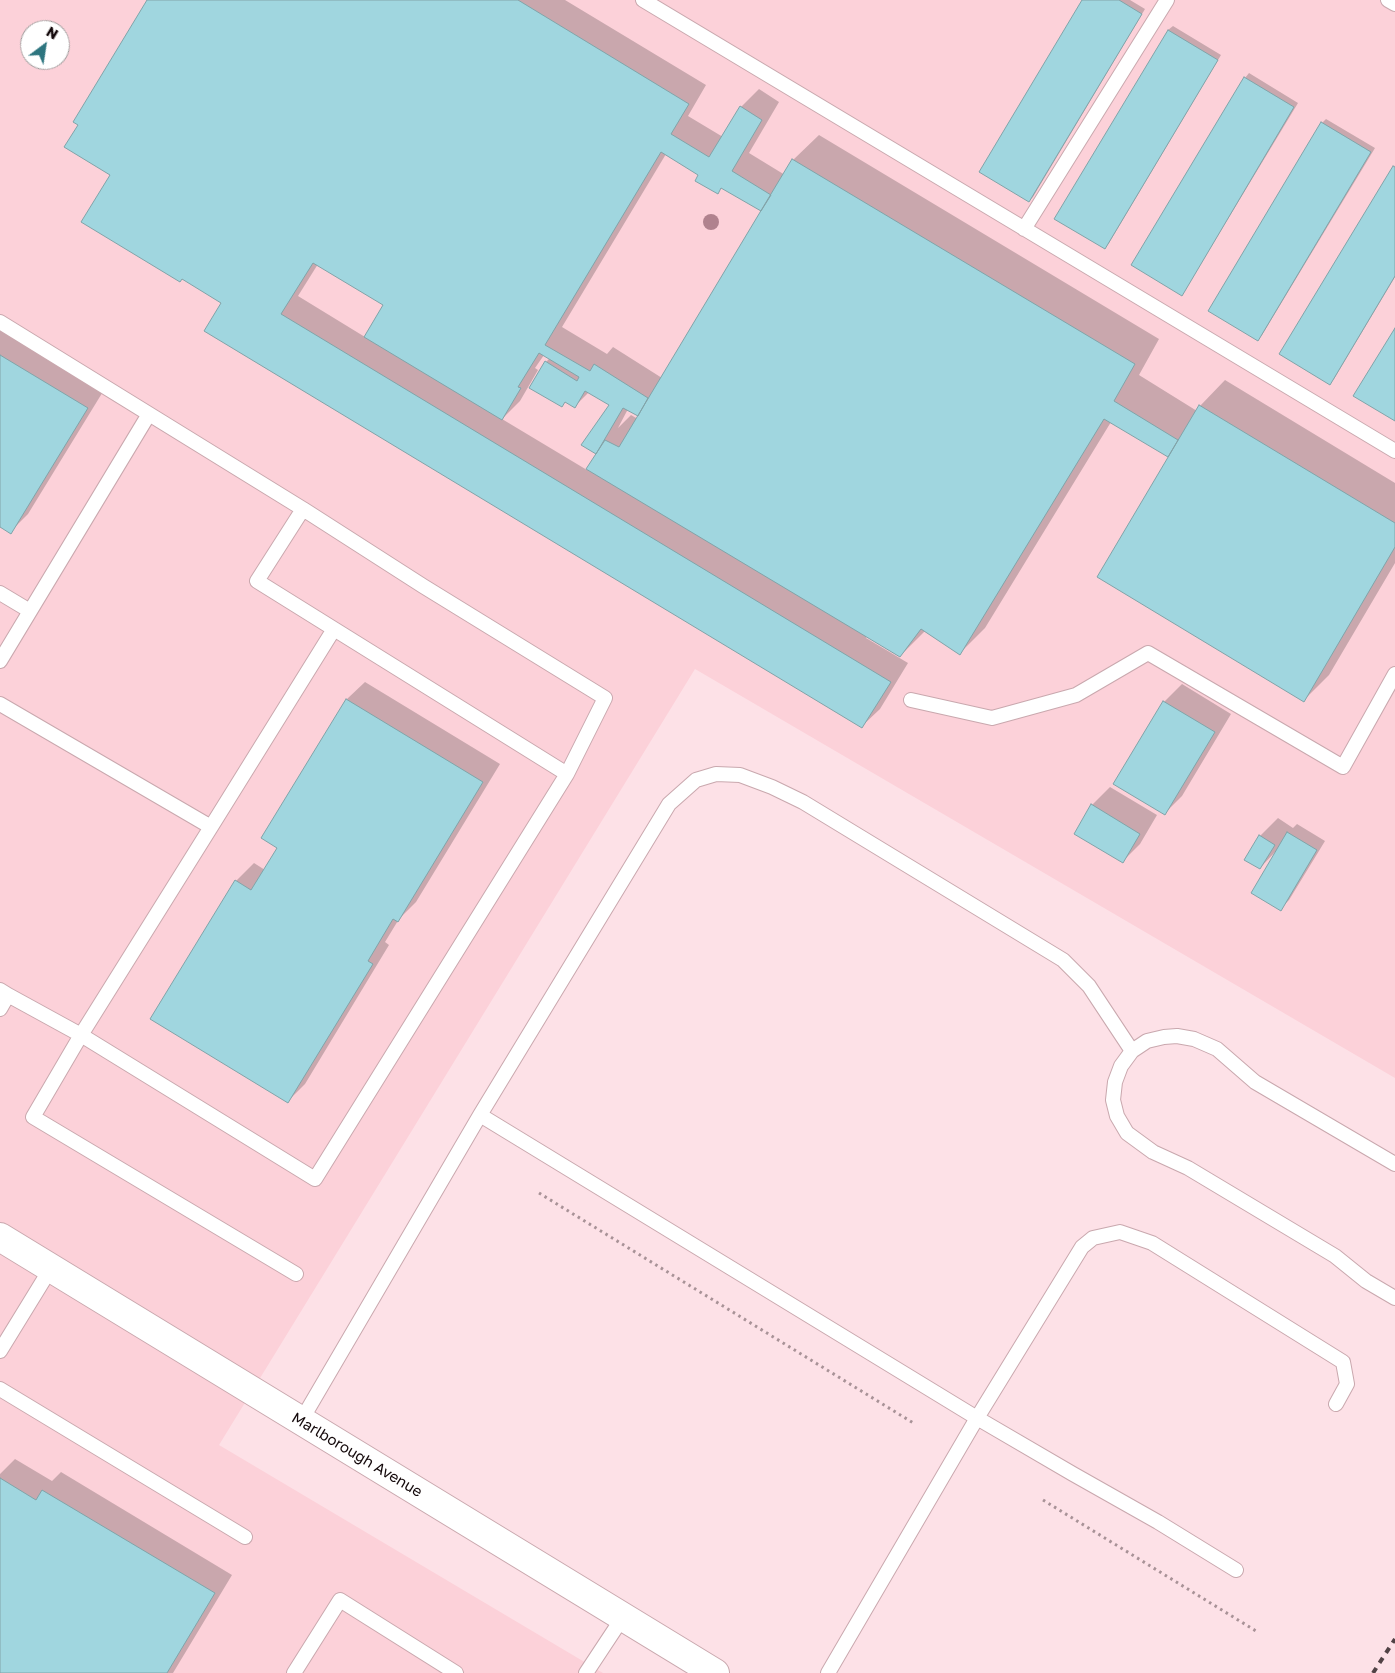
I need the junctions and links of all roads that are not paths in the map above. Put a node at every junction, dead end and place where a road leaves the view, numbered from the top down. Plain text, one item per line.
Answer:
1 (643, 0) edge
2 (1167, 0) edge
3 (1388, 0) edge
4 (1395, 4) edge
5 (1024, 229) junction
6 (0, 322) edge
7 (149, 414) junction
8 (1395, 451) edge
9 (303, 509) junction
10 (0, 593) edge
11 (30, 611) junction
12 (334, 629) junction
13 (0, 661) edge
14 (1395, 674) edge
15 (911, 700) dead end
16 (0, 704) edge
17 (567, 774) junction
18 (211, 827) junction
19 (4, 993) edge
20 (0, 1009) edge
21 (81, 1035) junction
22 (1132, 1051) junction
23 (480, 1115) junction
24 (1395, 1164) edge
25 (0, 1237) edge
26 (51, 1268) junction
27 (296, 1274) dead end
28 (1395, 1298) edge
29 (0, 1351) edge
30 (0, 1389) edge
31 (1336, 1404) dead end
32 (977, 1418) junction
33 (301, 1421) junction
34 (246, 1537) dead end
35 (1236, 1570) dead end
36 (623, 1617) junction
37 (294, 1673) edge
38 (456, 1673) edge
39 (586, 1673) edge
40 (715, 1673) edge
41 (828, 1673) edge

1 - 5 lane
2 - 5 lane
3 - 4 lane
5 - 8 lane
6 - 7 lane
7 - 9 lane
7 - 11 lane
9 - 12 lane
9 - 17 lane
10 - 11 lane
11 - 13 lane
12 - 17 lane
12 - 18 lane
14 - 15 lane
16 - 18 lane
17 - 21 lane
18 - 21 lane
19 - 20 lane
19 - 21 lane
21 - 27 lane
22 - 23 lane
22 - 24 lane
22 - 28 lane
23 - 32 lane
23 - 33 lane
25 - 26 street, Marlborough Avenue
26 - 29 lane
26 - 33 street, Marlborough Avenue
30 - 34 lane
31 - 32 lane
32 - 35 lane
32 - 41 lane
33 - 36 street, Marlborough Avenue
36 - 39 lane
36 - 40 street, Marlborough Avenue
37 - 38 lane

